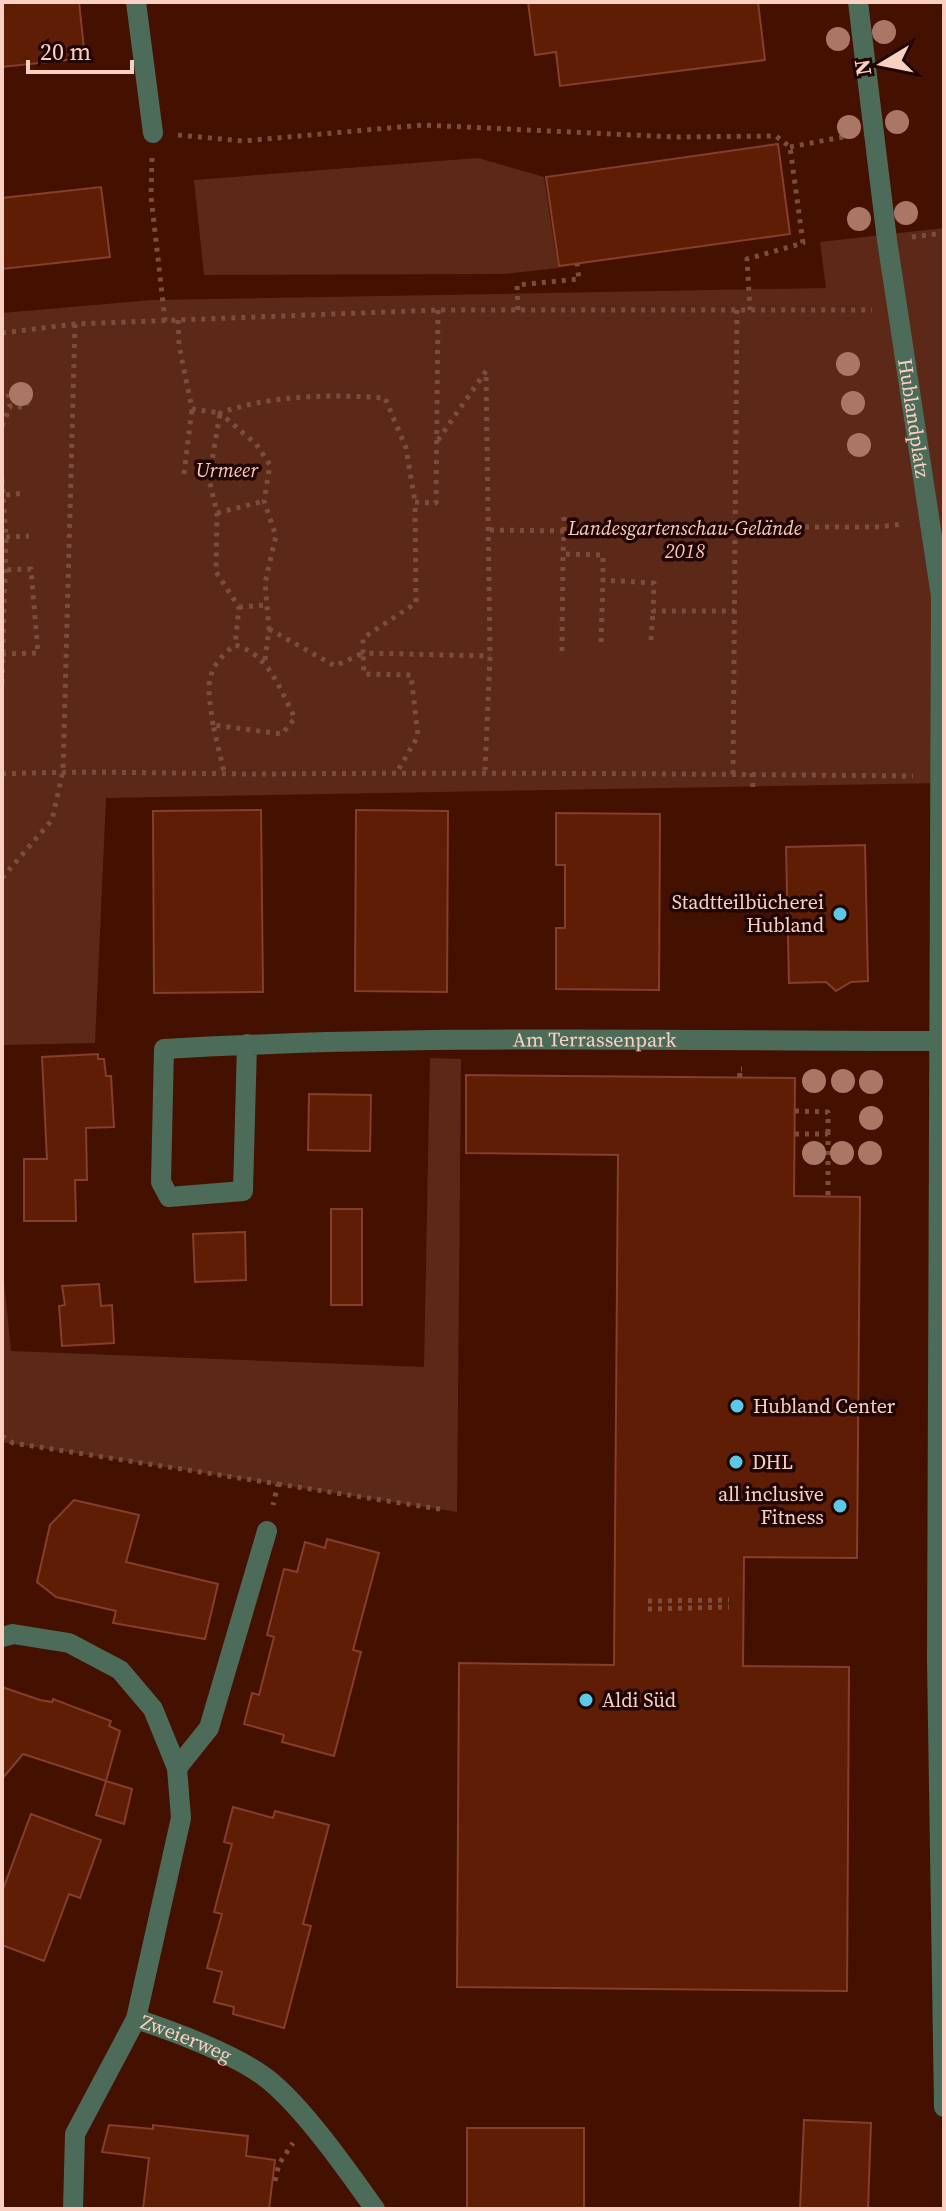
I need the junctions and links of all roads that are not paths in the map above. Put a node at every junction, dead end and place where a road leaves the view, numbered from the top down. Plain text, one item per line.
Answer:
1 (136, 2) edge
2 (858, 2) edge
3 (153, 133) road end
4 (941, 1041) junction
5 (247, 1044) junction
6 (267, 1531) road end
7 (2, 1637) edge
8 (177, 1768) junction
9 (136, 2019) junction
10 (944, 2107) edge
11 (73, 2209) edge
12 (375, 2209) edge

1 - 3 street
2 - 4 street, Hublandplatz
4 - 5 street, Am Terrassenpark
4 - 10 street, Hublandplatz
5 - 5 street, Am Terrassenpark
6 - 8 street
7 - 8 street
8 - 9 street
9 - 11 street, Zweierweg
9 - 12 street, Zweierweg

